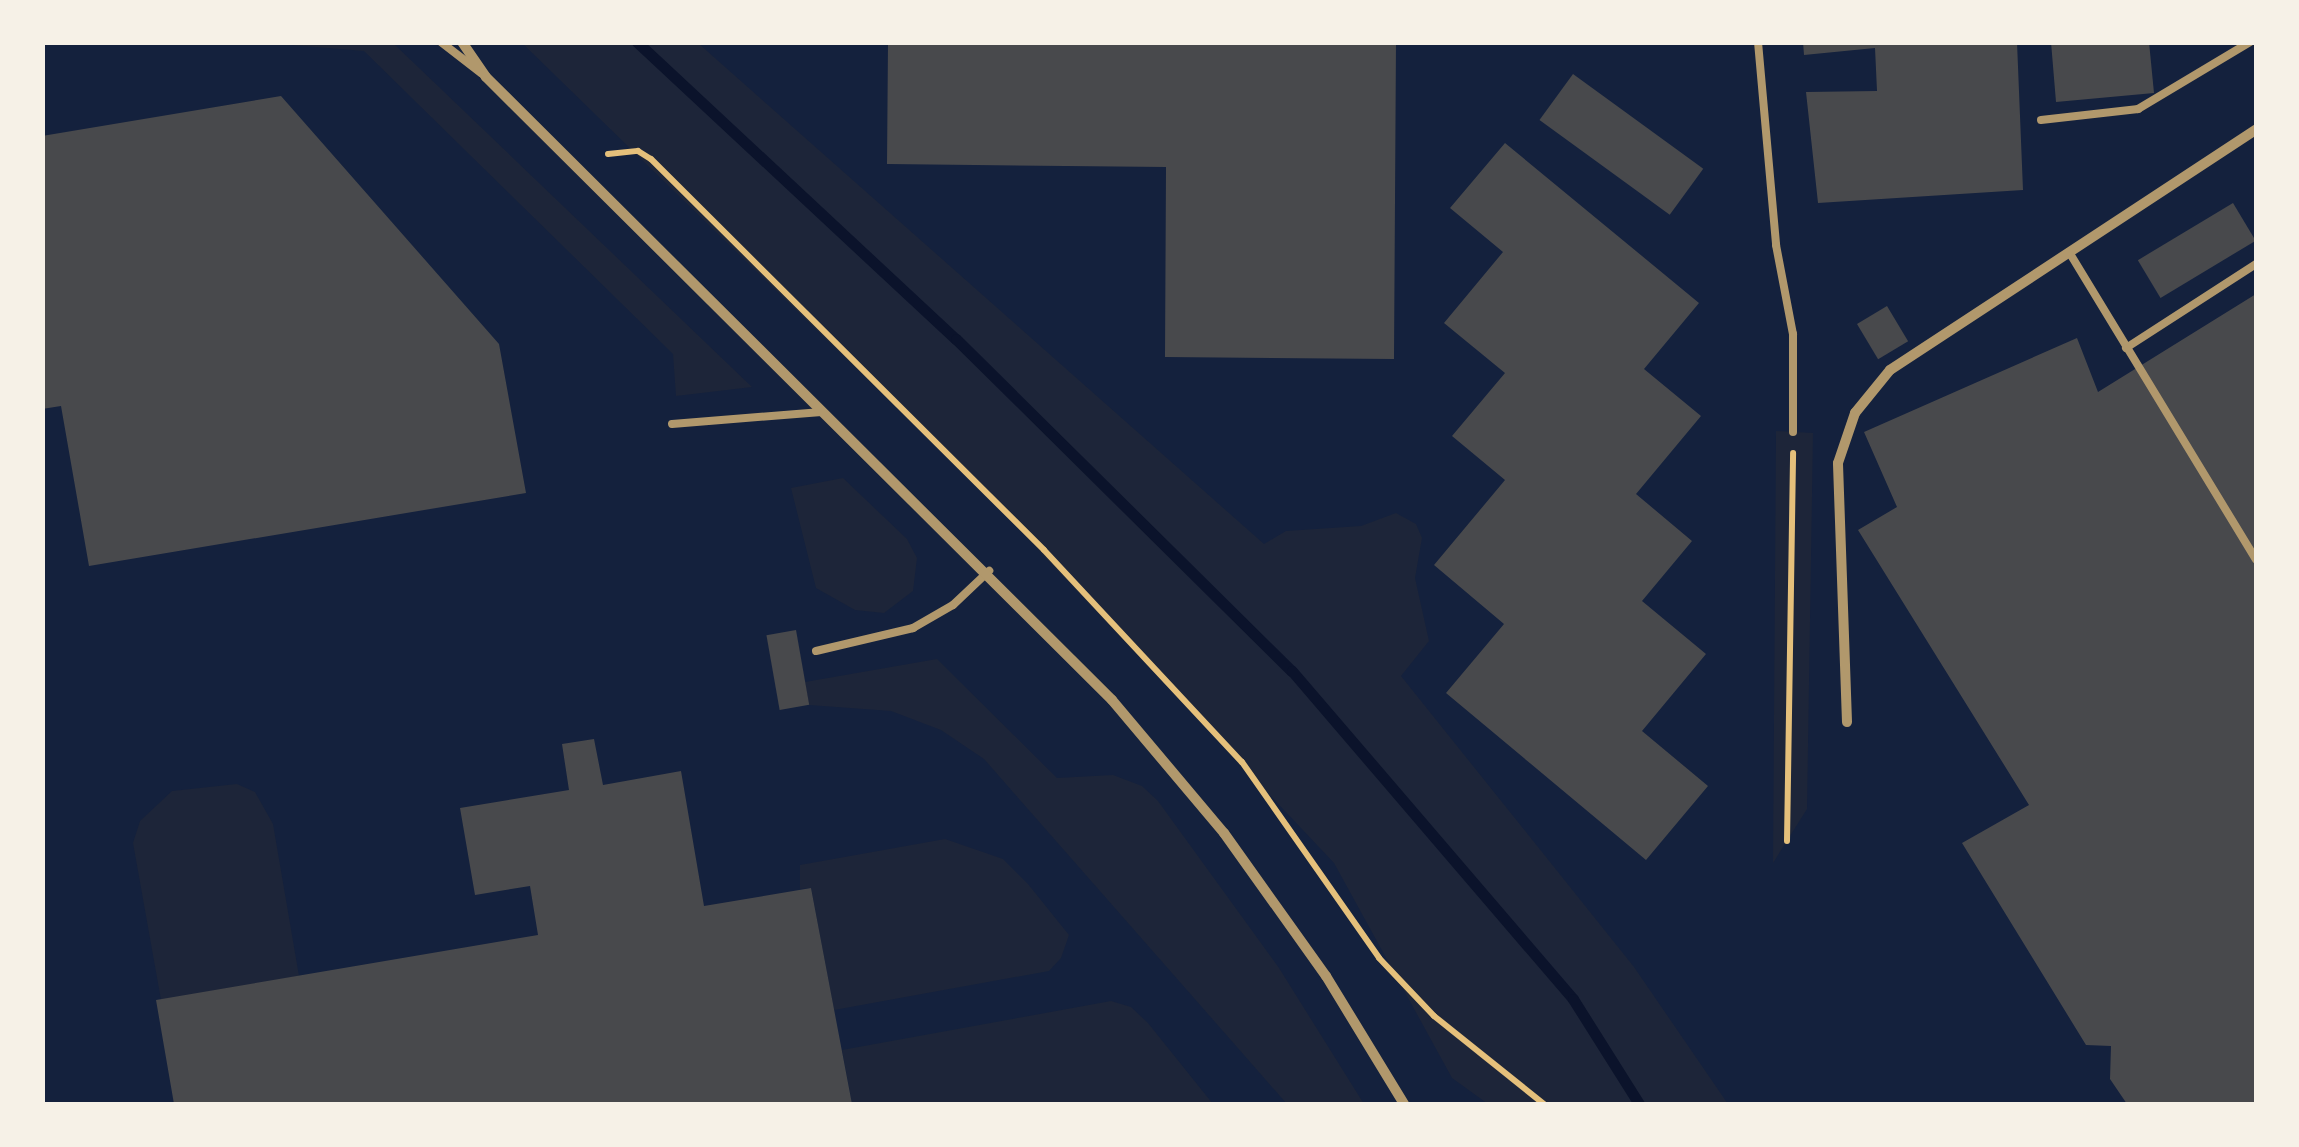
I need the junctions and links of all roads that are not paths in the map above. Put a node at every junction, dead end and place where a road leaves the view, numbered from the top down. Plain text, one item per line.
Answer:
1 (441, 42) edge
2 (462, 42) edge
3 (1758, 42) edge
4 (2250, 42) edge
5 (486, 77) junction
6 (2041, 120) dead end
7 (2256, 130) edge
8 (2068, 250) junction
9 (2256, 264) edge
10 (2126, 348) junction
11 (826, 412) junction
12 (672, 424) dead end
13 (1793, 432) road end
14 (2256, 560) edge
15 (988, 571) junction
16 (816, 651) dead end
17 (1847, 722) dead end
18 (1404, 1104) edge

1 - 5 lane
2 - 5 street
3 - 13 lane
4 - 6 lane
5 - 11 street
7 - 8 street
8 - 10 lane
8 - 17 street
9 - 10 lane
10 - 14 lane
11 - 12 lane
11 - 15 street
15 - 16 lane
15 - 18 street

